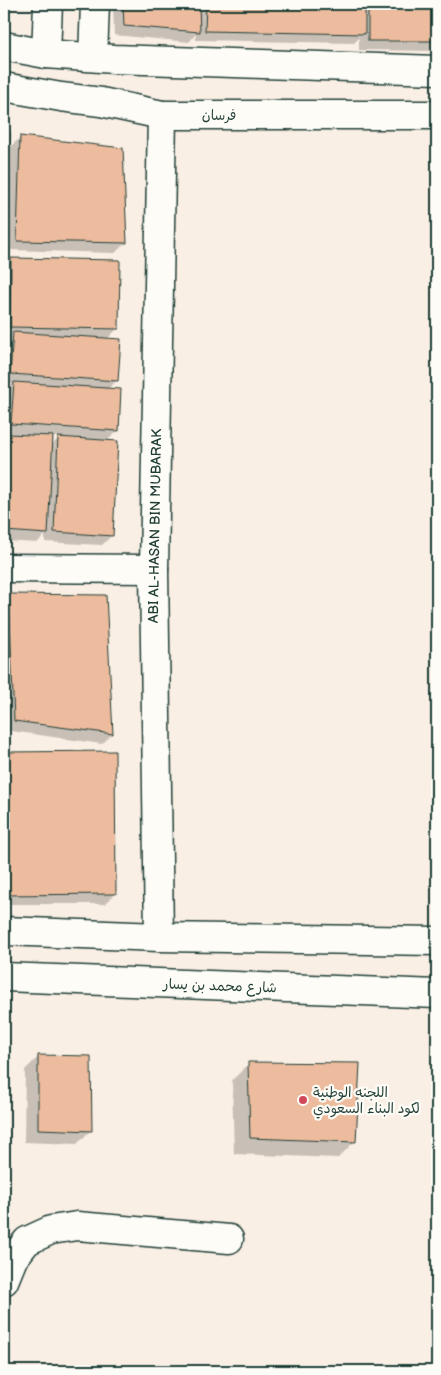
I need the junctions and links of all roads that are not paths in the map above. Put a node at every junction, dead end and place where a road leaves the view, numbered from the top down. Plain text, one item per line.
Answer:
1 (48, 4) edge
2 (95, 4) edge
3 (4, 46) edge
4 (70, 55) junction
5 (437, 70) edge
6 (4, 87) edge
7 (57, 96) junction
8 (162, 115) junction
9 (437, 115) edge
10 (4, 568) edge
11 (154, 569) junction
12 (4, 931) edge
13 (159, 937) junction
14 (437, 941) edge
15 (4, 977) edge
16 (437, 994) edge
17 (229, 1239) dead end
18 (4, 1281) edge

1 - 4 street
2 - 4 street
3 - 4 street
4 - 5 street
4 - 7 street
6 - 7 street, فرسان
7 - 8 street, فرسان
8 - 9 street, فرسان
8 - 11 street, ABI AL-HASAN BIN MUBARAK
10 - 11 street
11 - 13 street, ABI AL-HASAN BIN MUBARAK
12 - 13 street
13 - 14 street
15 - 16 street, شارع محمد بن يسار
17 - 18 street

